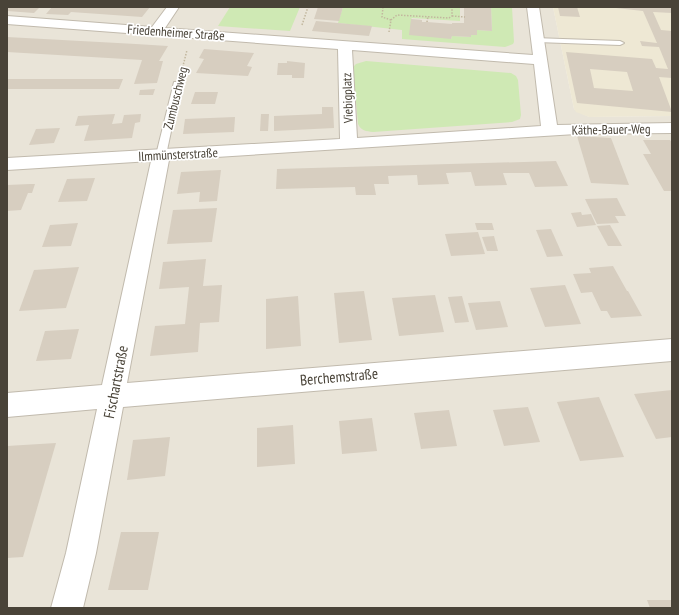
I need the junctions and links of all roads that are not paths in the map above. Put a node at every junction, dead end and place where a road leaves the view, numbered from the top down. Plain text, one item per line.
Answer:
1 (173, 7) edge
2 (533, 7) edge
3 (7, 20) edge
4 (156, 31) junction
5 (537, 40) junction
6 (620, 43) dead end
7 (345, 45) junction
8 (540, 60) junction
9 (178, 84) road end
10 (672, 128) edge
11 (550, 131) junction
12 (349, 144) junction
13 (161, 155) junction
14 (7, 164) edge
15 (672, 350) edge
16 (113, 396) junction
17 (7, 406) edge
18 (68, 608) edge

1 - 4 street
2 - 5 street
3 - 4 street, Friedenheimer Straße
4 - 7 street, Friedenheimer Straße
5 - 6 lane
5 - 8 street
7 - 8 street
7 - 12 street, Viebigplatz
8 - 11 street
9 - 13 lane, Zumbuschweg
10 - 11 street, Käthe-Bauer-Weg
11 - 12 street, Viebigplatz
12 - 13 street, Ilmmünsterstraße
13 - 14 street, Ilmmünsterstraße
13 - 16 street, Fischartstraße
15 - 16 street, Berchemstraße
16 - 17 street, Berchemstraße
16 - 18 street, Fischartstraße

